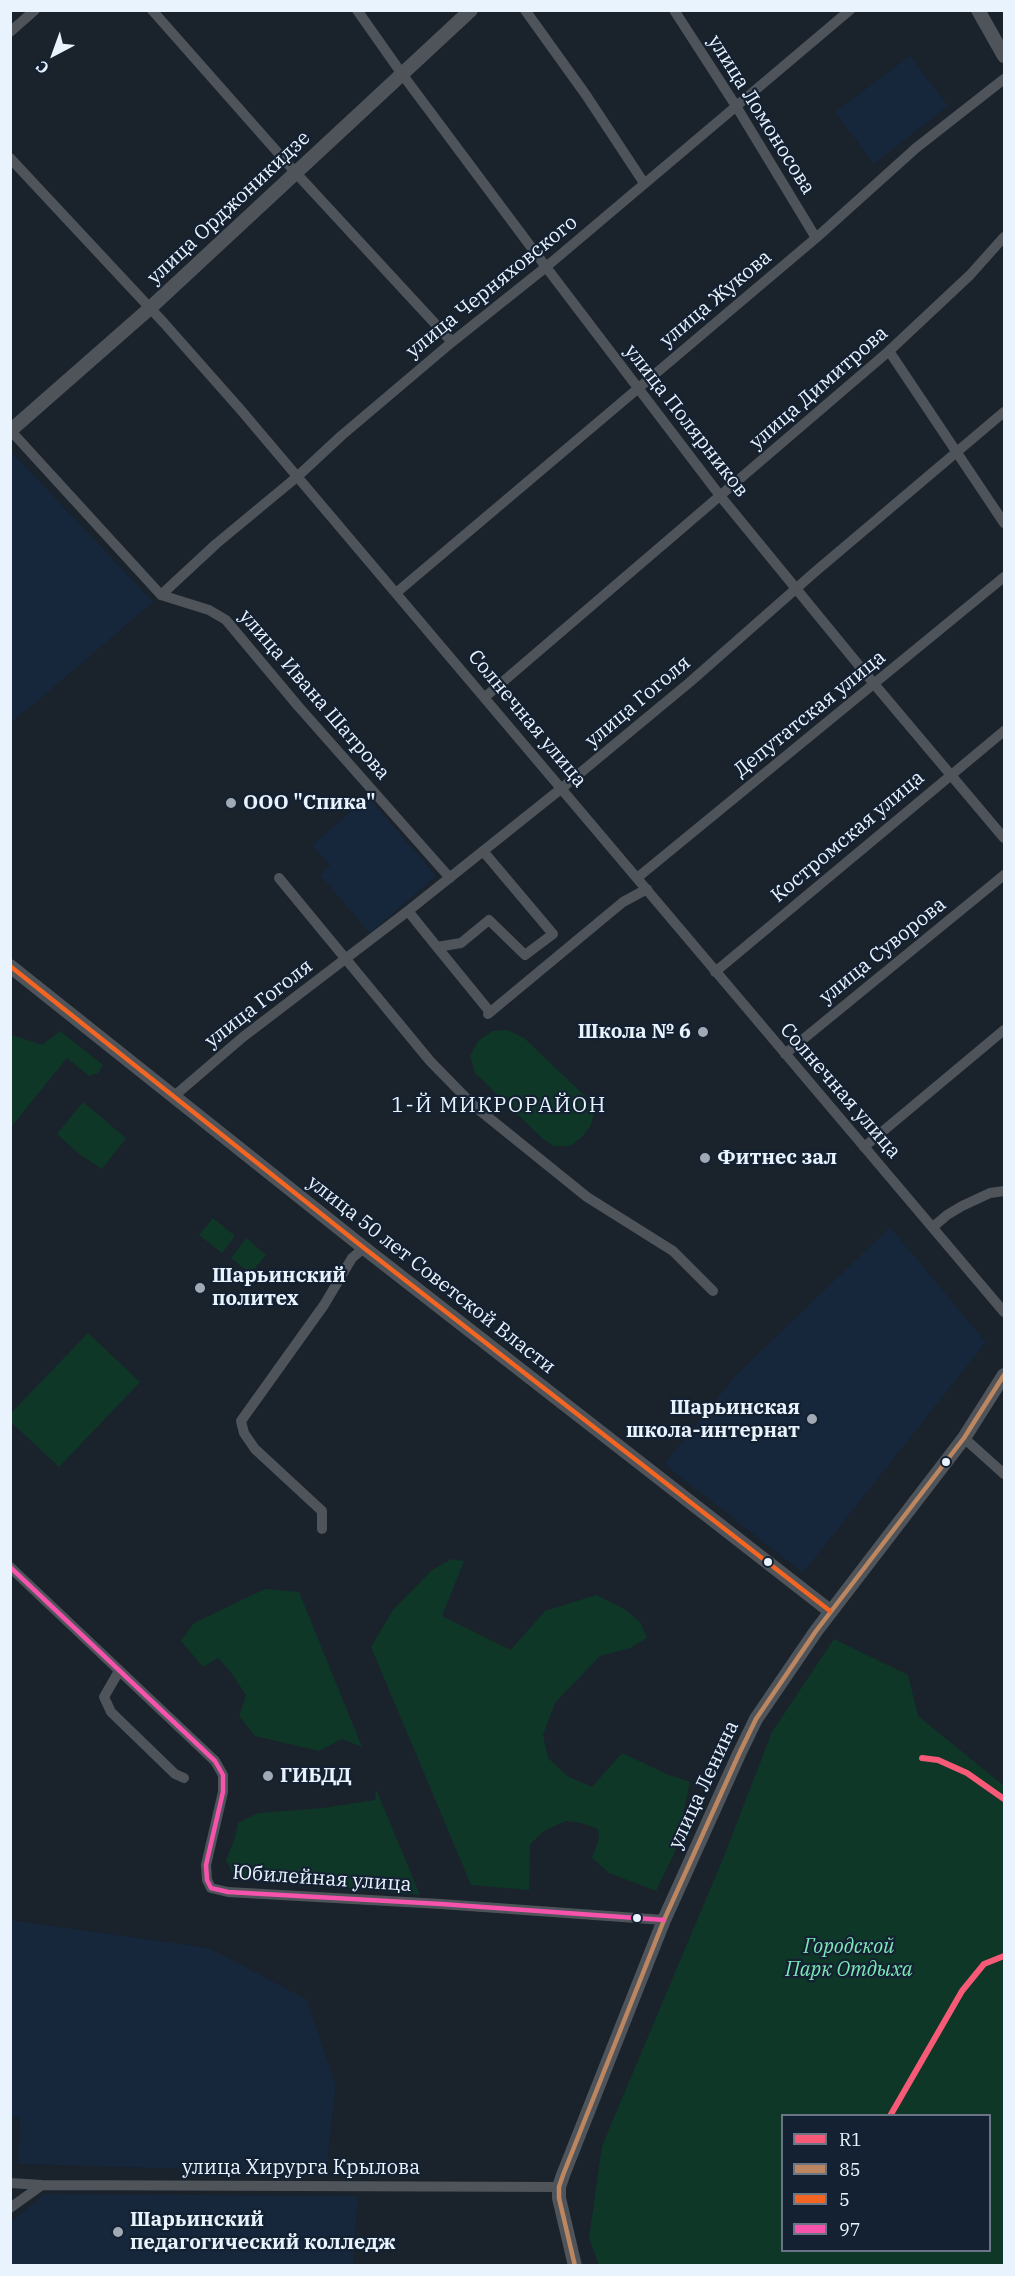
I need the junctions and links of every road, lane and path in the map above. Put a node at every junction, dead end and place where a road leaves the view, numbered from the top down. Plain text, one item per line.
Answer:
1 (35, 10) edge
2 (152, 10) edge
3 (357, 10) edge
4 (471, 10) edge
5 (525, 10) edge
6 (674, 10) edge
7 (978, 10) edge
8 (844, 13) edge
9 (10, 32) edge
10 (1005, 56) edge
11 (402, 74) junction
12 (1005, 79) edge
13 (736, 106) junction
14 (10, 158) edge
15 (295, 172) junction
16 (644, 183) junction
17 (1005, 237) edge
18 (816, 238) junction
19 (546, 267) junction
20 (149, 309) junction
21 (452, 342) junction
22 (889, 351) junction
23 (638, 389) junction
24 (1005, 412) edge
25 (11, 431) edge
26 (958, 453) junction
27 (298, 476) junction
28 (721, 497) junction
29 (1005, 523) edge
30 (1005, 577) edge
31 (795, 589) junction
32 (396, 593) junction
33 (161, 595) junction
34 (874, 685) junction
35 (484, 697) junction
36 (1005, 731) edge
37 (951, 775) junction
38 (562, 788) junction
39 (1005, 838) edge
40 (483, 851) junction
41 (1005, 875) edge
42 (279, 878) dead end
43 (450, 878) junction
44 (637, 878) junction
45 (647, 889) junction
46 (408, 911) junction
47 (437, 947) junction
48 (347, 958) junction
49 (10, 966) edge
50 (715, 972) junction
51 (1005, 1030) edge
52 (785, 1054) junction
53 (173, 1097) junction
54 (864, 1147) junction
55 (1005, 1191) edge
56 (933, 1227) junction
57 (364, 1248) junction
58 (713, 1291) dead end
59 (1005, 1312) edge
60 (1005, 1375) edge
61 (964, 1438) junction
62 (1005, 1474) edge
63 (322, 1529) dead end
64 (12, 1570) edge
65 (830, 1611) junction
66 (119, 1671) junction
67 (184, 1778) dead end
68 (664, 1920) junction
69 (10, 2183) edge
70 (42, 2185) junction
71 (559, 2187) junction
72 (10, 2208) edge
73 (575, 2265) edge

1 - 9 street
2 - 15 street
3 - 11 street, улица Полярников
4 - 11 street, улица Орджоникидзе
5 - 16 street
6 - 13 street, улица Ломоносова
7 - 10 street
8 - 13 street, улица Черняховского
11 - 15 street, улица Орджоникидзе
11 - 19 street, улица Полярников
12 - 18 street, улица Жукова
13 - 16 street, улица Черняховского
13 - 18 street, улица Ломоносова
14 - 20 street, Солнечная улица
15 - 20 street, улица Орджоникидзе
15 - 21 street
16 - 19 street, улица Черняховского
17 - 22 street, улица Димитрова
18 - 23 street, улица Жукова
19 - 21 street, улица Черняховского
19 - 23 street, улица Полярников
20 - 25 street, улица Орджоникидзе
20 - 27 street, Солнечная улица
21 - 27 street, улица Черняховского
22 - 26 street
22 - 28 street, улица Димитрова
23 - 28 street, улица Полярников
23 - 32 street, улица Жукова
24 - 26 street, улица Гоголя
25 - 33 street
26 - 29 street
26 - 31 street, улица Гоголя
27 - 32 street, Солнечная улица
27 - 33 street, улица Черняховского
28 - 31 street, улица Полярников
28 - 35 street, улица Димитрова
30 - 34 street, Депутатская улица
31 - 34 street, улица Полярников
31 - 38 street, улица Гоголя
32 - 35 street, Солнечная улица
33 - 43 street, улица Ивана Шатрова
34 - 37 street, улица Полярников
34 - 44 street, Депутатская улица
35 - 38 street, Солнечная улица
36 - 37 street, Костромская улица
37 - 39 street, улица Полярников
37 - 50 street, Костромская улица
38 - 40 street, улица Гоголя
38 - 44 street, Солнечная улица
40 - 43 street, улица Гоголя
40 - 47 street
41 - 52 street, улица Суворова
42 - 48 street
43 - 46 street, улица Гоголя
44 - 45 street, Солнечная улица
45 - 47 street
45 - 50 street, Солнечная улица
46 - 47 street
46 - 48 street, улица Гоголя
48 - 53 street, улица Гоголя
48 - 58 street
49 - 53 street, улица 50 лет Советской Власти
50 - 52 street, Солнечная улица
51 - 54 street
52 - 54 street, Солнечная улица
53 - 57 street, улица 50 лет Советской Власти
54 - 56 street, Солнечная улица
55 - 56 street
56 - 59 street, Солнечная улица
57 - 63 street
57 - 65 street, улица 50 лет Советской Власти
60 - 61 street, улица Ленина
61 - 62 street
61 - 65 street, улица Ленина
64 - 66 street, Юбилейная улица
65 - 68 street, улица Ленина
66 - 67 street
66 - 68 street, Юбилейная улица
68 - 71 street, улица Ленина
69 - 70 street, улица Хирурга Крылова
70 - 71 street, улица Хирурга Крылова
70 - 72 street
71 - 73 street, улица Ленина

